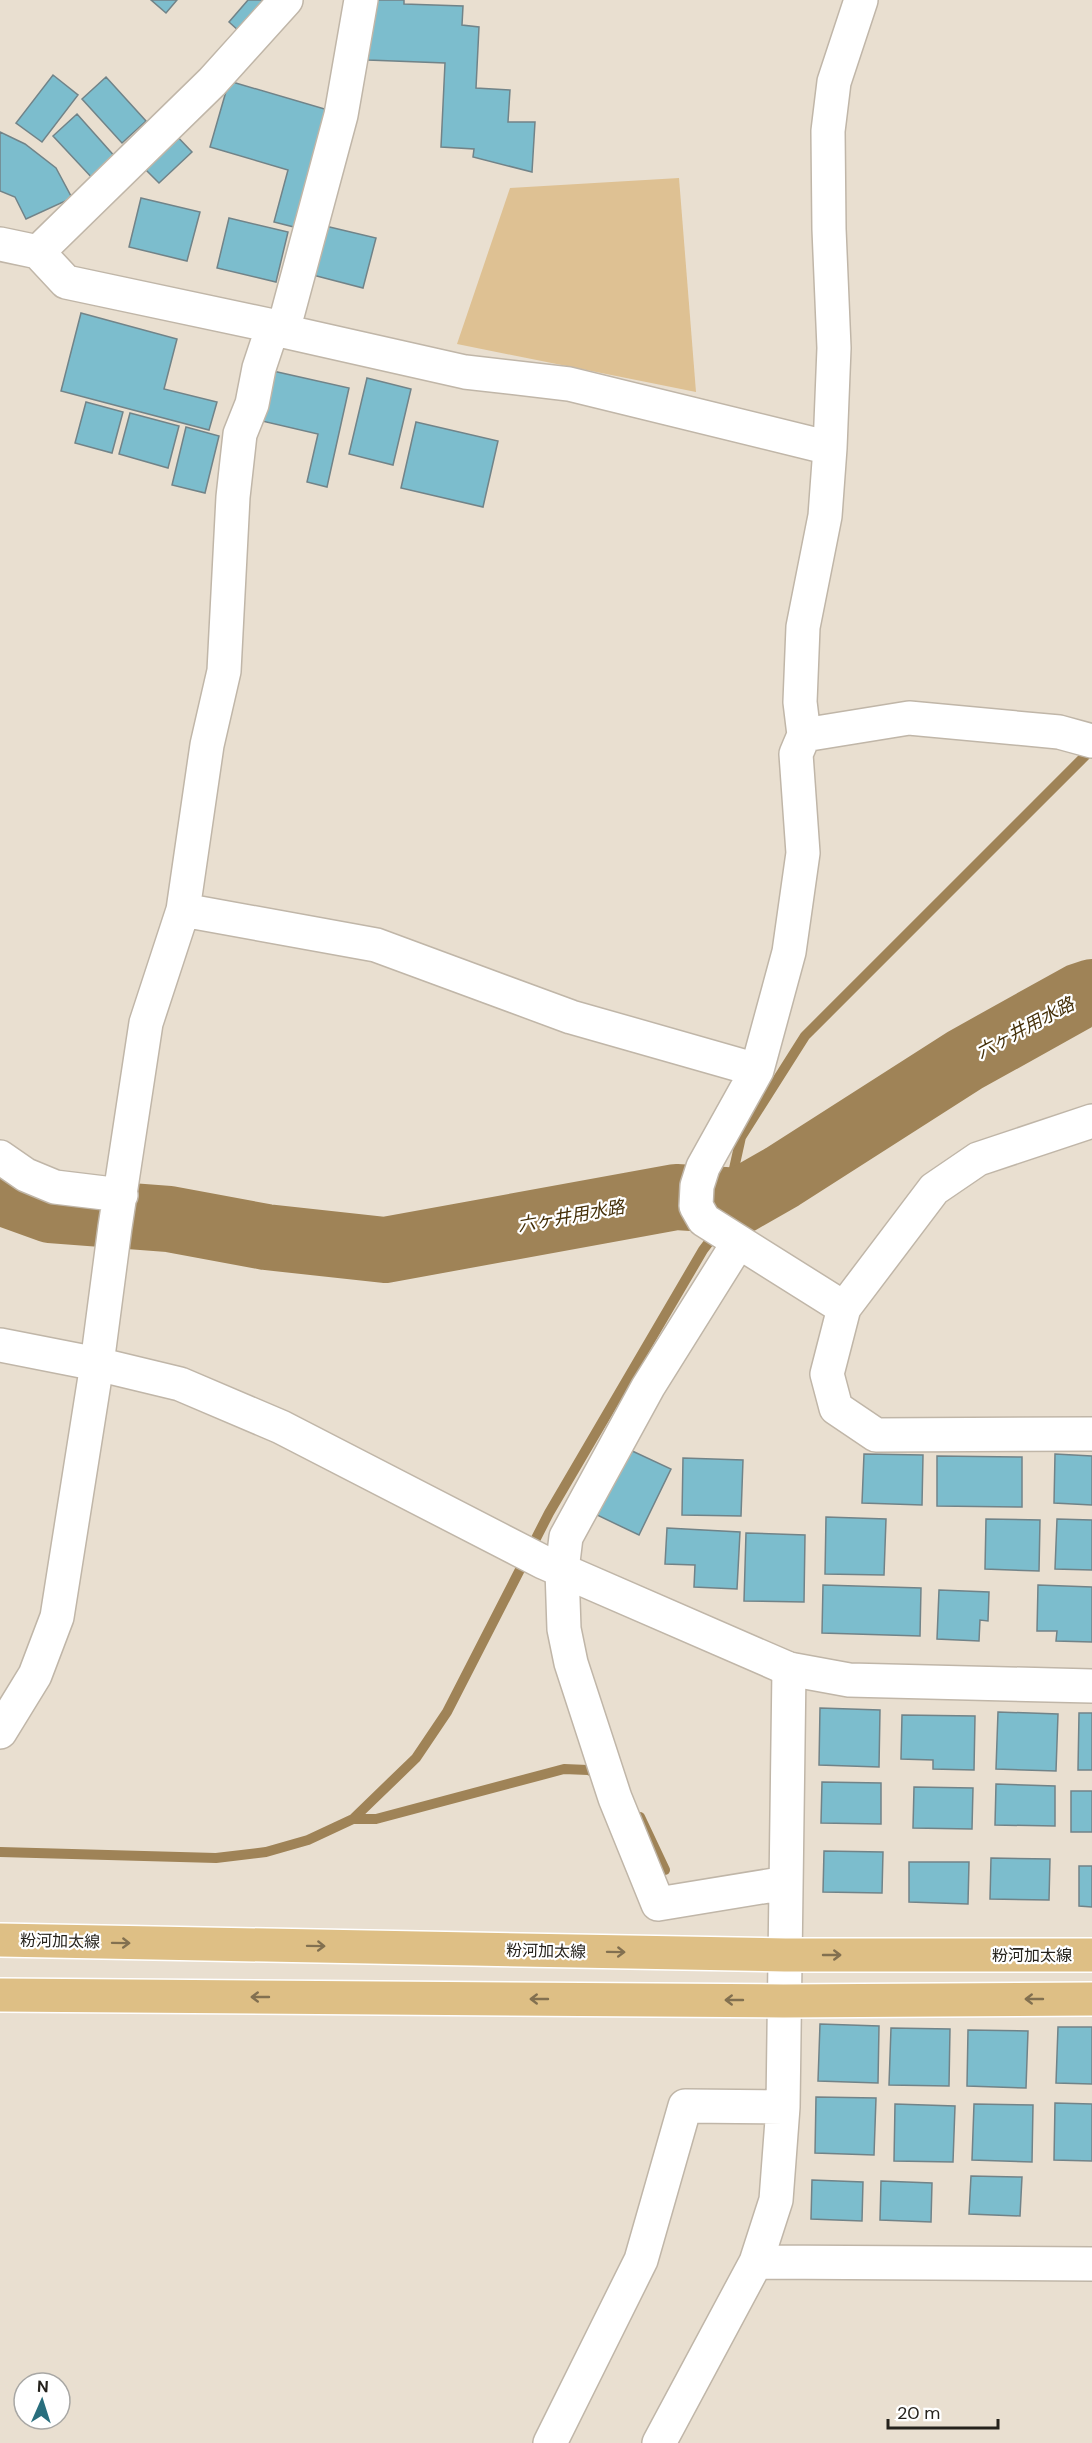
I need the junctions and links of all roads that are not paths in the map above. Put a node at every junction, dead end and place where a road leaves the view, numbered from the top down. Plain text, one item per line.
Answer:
1 (286, 0) edge
2 (361, 0) edge
3 (861, 0) edge
4 (0, 244) edge
5 (38, 252) junction
6 (278, 328) junction
7 (830, 448) junction
8 (804, 735) junction
9 (1091, 741) edge
10 (183, 910) junction
11 (757, 1070) junction
12 (1092, 1121) edge
13 (0, 1157) edge
14 (118, 1209) junction
15 (713, 1219) junction
16 (844, 1308) junction
17 (0, 1345) edge
18 (98, 1364) junction
19 (1092, 1434) edge
20 (552, 1566) junction
21 (789, 1669) junction
22 (1092, 1686) edge
23 (0, 1732) edge
24 (786, 1883) junction
25 (0, 1940) edge
26 (785, 1955) junction
27 (1092, 1955) edge
28 (0, 1995) edge
29 (1092, 1999) edge
30 (783, 2001) junction
31 (783, 2108) junction
32 (756, 2262) junction
33 (1092, 2264) edge
34 (550, 2443) edge
35 (659, 2443) edge

1 - 5 street
2 - 6 street
3 - 7 street
4 - 5 street
5 - 6 street
6 - 7 street
6 - 10 street
7 - 8 street
8 - 9 street
8 - 11 street
10 - 11 street
10 - 14 street
11 - 15 street
12 - 16 street
13 - 14 street
14 - 18 street
15 - 16 street
15 - 20 street
16 - 19 street
17 - 18 street
18 - 20 street
18 - 23 street
20 - 21 street
20 - 24 street
21 - 22 street
21 - 24 street
24 - 26 street
25 -> 26 main road, 粉河加太線
26 -> 27 main road, 粉河加太線
26 - 30 street
30 -> 28 main road
29 -> 30 main road
30 - 31 street
31 - 32 street
31 - 34 street
32 - 33 street
32 - 35 street

